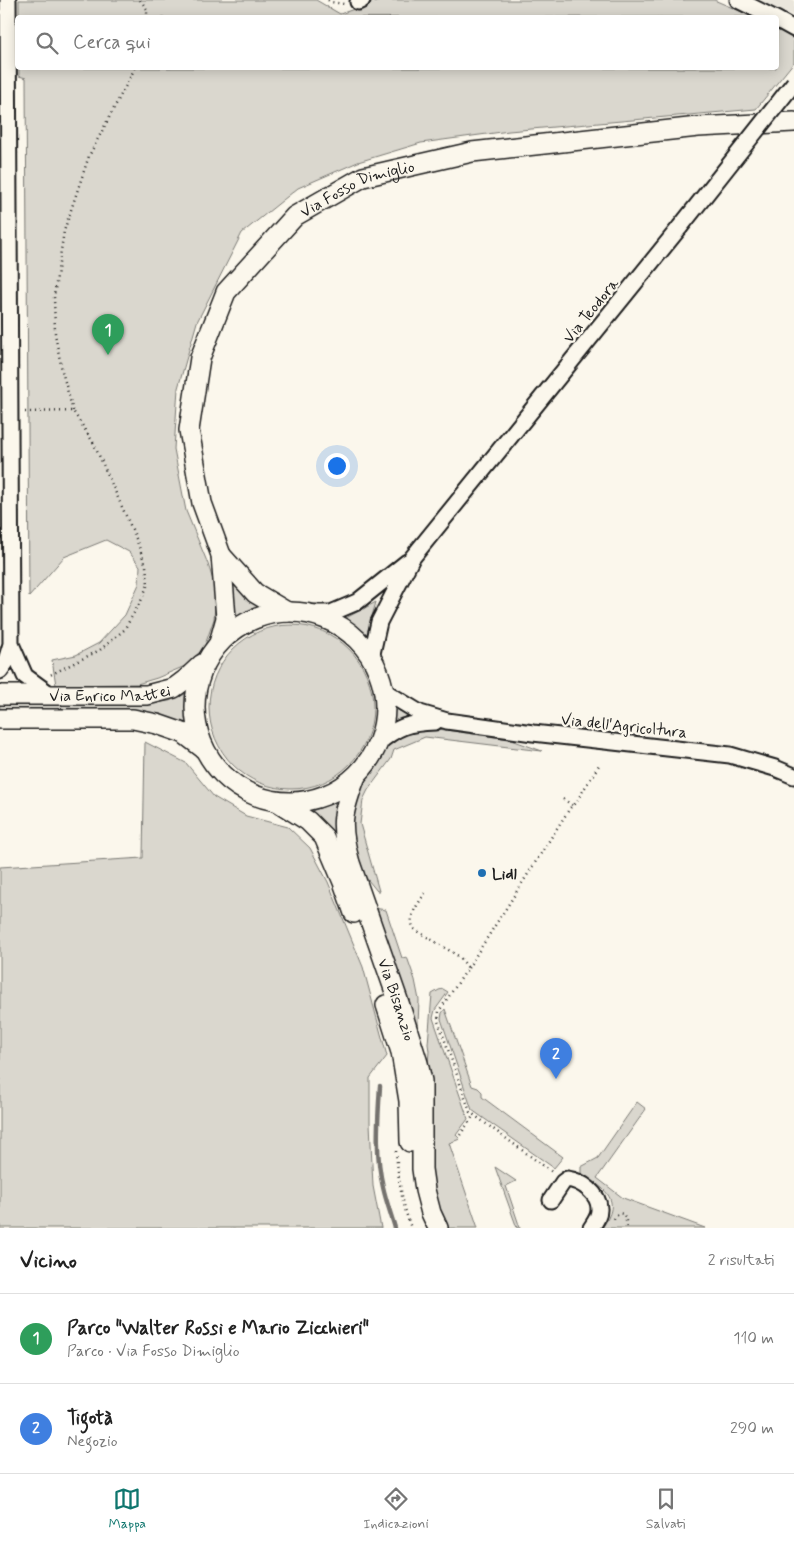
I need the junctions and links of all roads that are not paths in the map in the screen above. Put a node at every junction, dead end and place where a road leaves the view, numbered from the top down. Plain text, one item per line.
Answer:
1 (8, 0) edge
2 (738, 0) edge
3 (769, 15) edge
4 (779, 20) edge
5 (4, 23) edge
6 (794, 29) edge
7 (794, 83) edge
8 (794, 122) edge
9 (5, 413) edge
10 (221, 554) junction
11 (412, 558) junction
12 (286, 612) junction
13 (307, 613) junction
14 (11, 644) junction
15 (213, 650) junction
16 (371, 658) junction
17 (0, 671) edge
18 (384, 691) junction
19 (0, 695) edge
20 (51, 695) junction
21 (0, 719) edge
22 (447, 721) junction
23 (377, 744) junction
24 (204, 749) junction
25 (356, 776) junction
26 (794, 776) edge
27 (277, 801) junction
28 (551, 1200) dead end
29 (428, 1228) edge
30 (438, 1228) edge
31 (591, 1228) edge

1 - 5 street
2 - 3 street
4 - 6 street
5 - 9 street
7 - 11 street, Via Teodora, bridge
8 - 10 main road, Via Fosso Dimiglio
9 - 14 street
10 - 12 main road, Via Fosso Dimiglio
10 - 15 main road, Via Fosso Dimiglio
11 - 13 street, Via Teodora
11 - 16 street, Via Teodora
12 - 13 main road, Via Enrico Mattei
12 - 15 main road, Via Enrico Mattei
13 - 16 main road, Via Enrico Mattei
14 - 17 street
14 - 20 street
15 - 20 main road, Via Enrico Mattei
15 - 24 main road, Via Fosso Dimiglio
16 - 18 main road, Via Enrico Mattei
18 - 22 street, Via dell'Agricoltura
18 - 23 main road, Via Enrico Mattei
19 - 20 main road, Via Enrico Mattei
21 - 24 main road, Via Enrico Mattei
22 - 23 street, Via dell'Agricoltura
22 - 26 street, Via dell'Agricoltura
23 - 25 main road, Via Enrico Mattei
24 - 27 main road
25 - 27 main road
25 - 30 main road, Via Bisanzio
27 - 29 main road, Via Bisanzio
28 - 31 street

